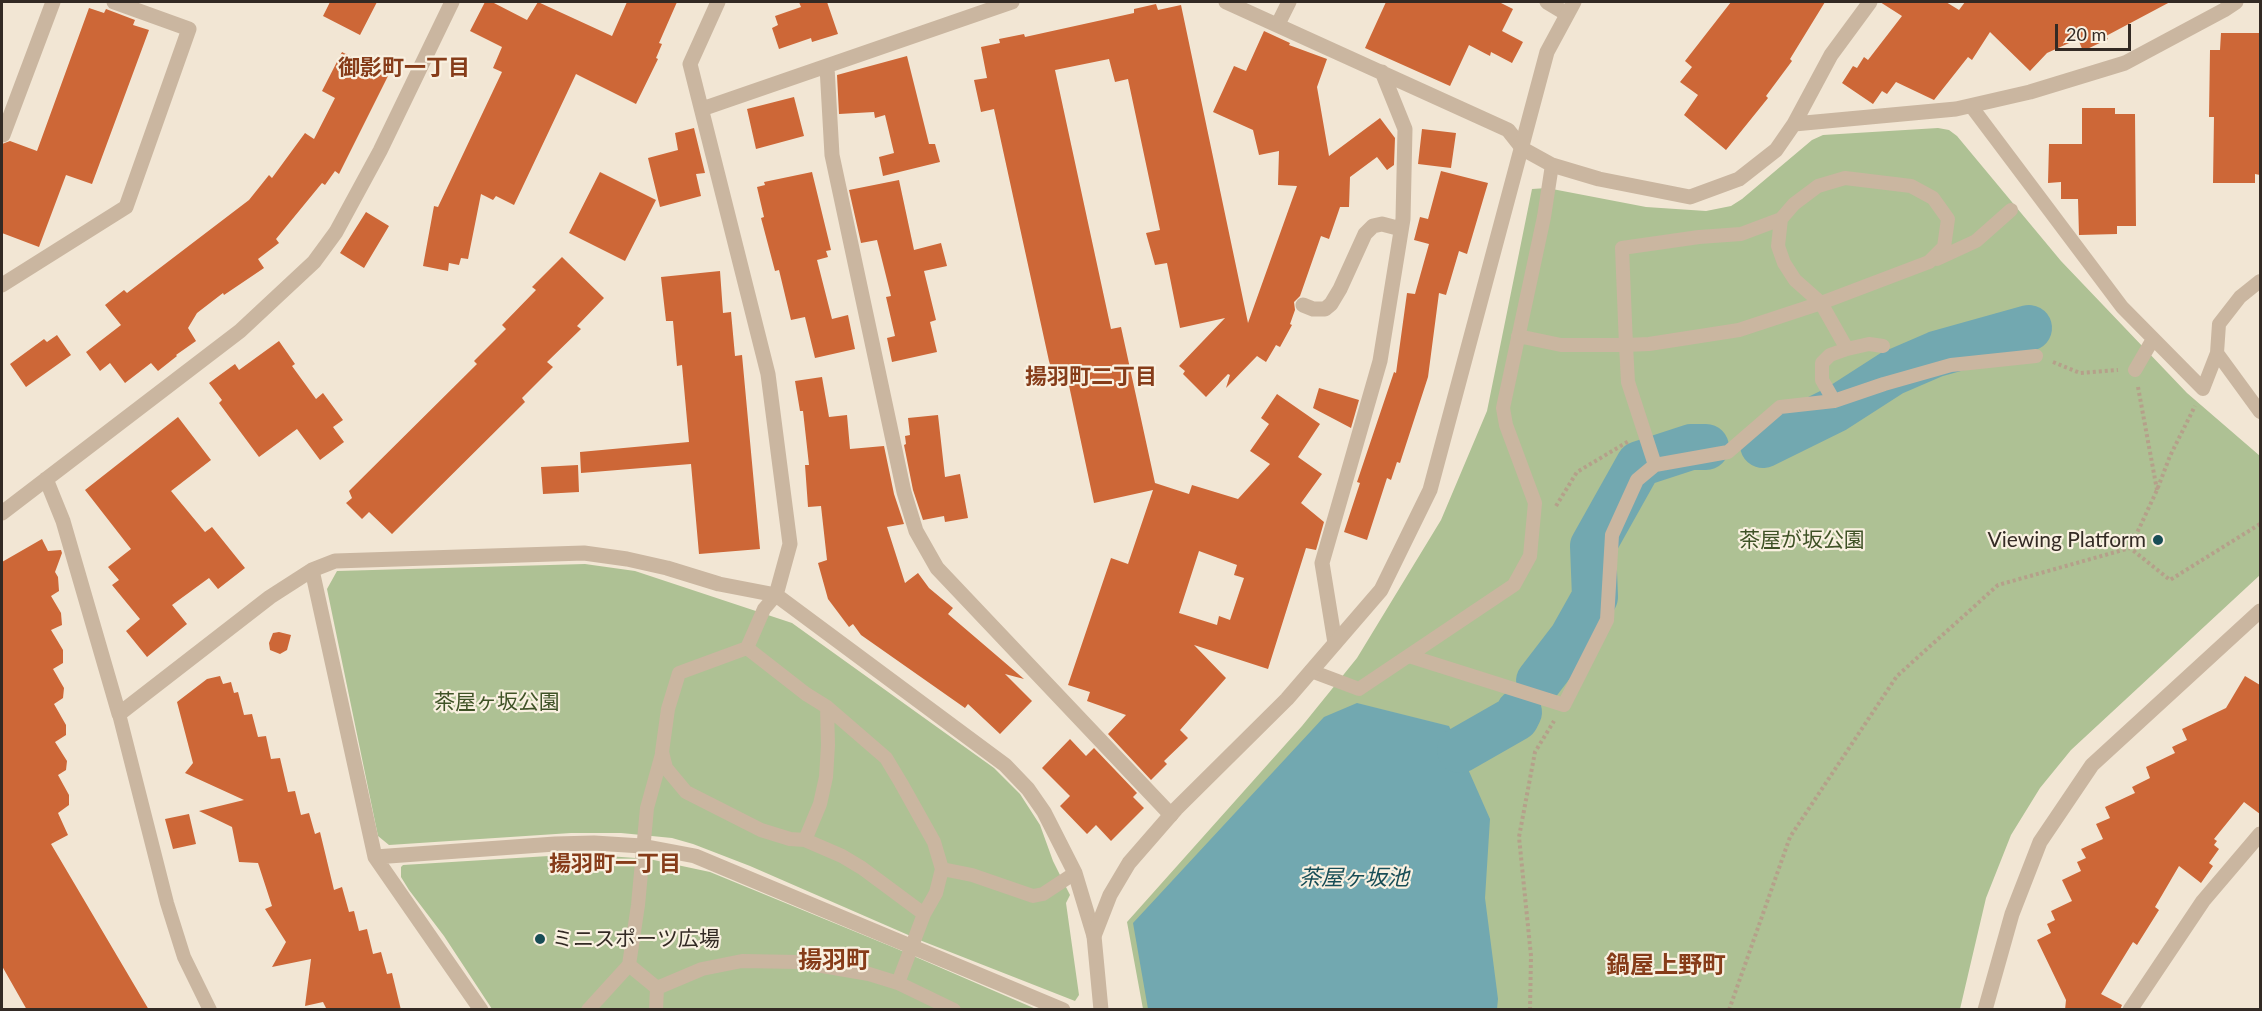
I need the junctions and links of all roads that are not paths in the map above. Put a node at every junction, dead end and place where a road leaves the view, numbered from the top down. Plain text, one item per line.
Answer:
1 (53, 2) edge
2 (114, 2) edge
3 (452, 2) edge
4 (718, 2) edge
5 (1012, 2) edge
6 (1226, 2) edge
7 (1289, 2) edge
8 (1547, 2) edge
9 (1870, 2) edge
10 (2236, 2) edge
11 (1570, 8) edge
12 (1278, 24) junction
13 (827, 67) junction
14 (1382, 72) junction
15 (1971, 106) junction
16 (702, 109) junction
17 (1794, 124) junction
18 (3, 135) edge
19 (1523, 149) junction
20 (1552, 165) junction
21 (2011, 210) dead end
22 (1780, 219) junction
23 (1401, 229) junction
24 (1929, 262) junction
25 (2260, 281) edge
26 (2, 285) edge
27 (1821, 303) junction
28 (1303, 305) dead end
29 (1518, 336) junction
30 (2153, 339) junction
31 (1626, 345) junction
32 (1883, 346) dead end
33 (1847, 349) junction
34 (2217, 354) junction
35 (2036, 356) road end
36 (2135, 370) road end
37 (1834, 400) junction
38 (2260, 412) edge
39 (1655, 465) junction
40 (46, 479) junction
41 (2, 513) edge
42 (312, 570) junction
43 (776, 595) junction
44 (2260, 611) edge
45 (1335, 643) junction
46 (747, 648) junction
47 (1409, 656) junction
48 (1311, 671) junction
49 (827, 707) junction
50 (118, 714) junction
51 (662, 752) junction
52 (1171, 816) junction
53 (2260, 834) edge
54 (806, 840) junction
55 (642, 846) junction
56 (375, 857) junction
57 (942, 868) junction
58 (1075, 873) junction
59 (924, 914) junction
60 (1094, 936) junction
61 (913, 946) junction
62 (629, 964) junction
63 (898, 982) junction
64 (657, 988) junction
65 (210, 1010) edge
66 (481, 1010) edge
67 (588, 1010) edge
68 (656, 1010) edge
69 (954, 1010) edge
70 (1063, 1010) edge
71 (1101, 1010) edge
72 (1985, 1010) edge
73 (2130, 1010) edge

1 - 18 street
2 - 26 street
3 - 40 street
4 - 16 street
5 - 13 street
6 - 12 street
7 - 12 street
8 - 11 street
9 - 17 street
10 - 15 street
11 - 19 street
12 - 14 street
13 - 16 street
13 - 52 street
14 - 19 street
14 - 23 street
15 - 17 street
15 - 30 lane
16 - 43 street
17 - 20 street
19 - 20 street
19 - 45 street
20 - 29 lane
21 - 24 lane
22 - 24 lane
22 - 27 lane
22 - 31 lane
23 - 28 street
23 - 45 street
24 - 27 lane
25 - 34 lane
27 - 31 lane
27 - 33 lane
29 - 31 lane
29 - 47 lane
30 - 34 lane
30 - 36 lane
31 - 39 lane
32 - 33 lane
33 - 37 lane
34 - 38 lane
35 - 37 lane
37 - 39 lane
39 - 47 lane
40 - 41 street
40 - 50 street
42 - 43 street
42 - 50 street
42 - 56 street
43 - 46 lane
43 - 58 street
44 - 72 street
45 - 48 street
46 - 49 lane
46 - 51 lane
47 - 48 lane
48 - 52 street
49 - 54 lane
49 - 57 lane
50 - 65 lane
51 - 54 lane
51 - 55 lane
52 - 60 street
53 - 73 street
54 - 59 lane
55 - 56 street
55 - 61 street
55 - 62 lane
56 - 66 street
57 - 58 lane
57 - 59 lane
58 - 60 street
59 - 61 lane
60 - 71 street
61 - 63 lane
61 - 70 street
62 - 64 lane
62 - 67 lane
63 - 64 lane
63 - 69 lane
64 - 68 lane

